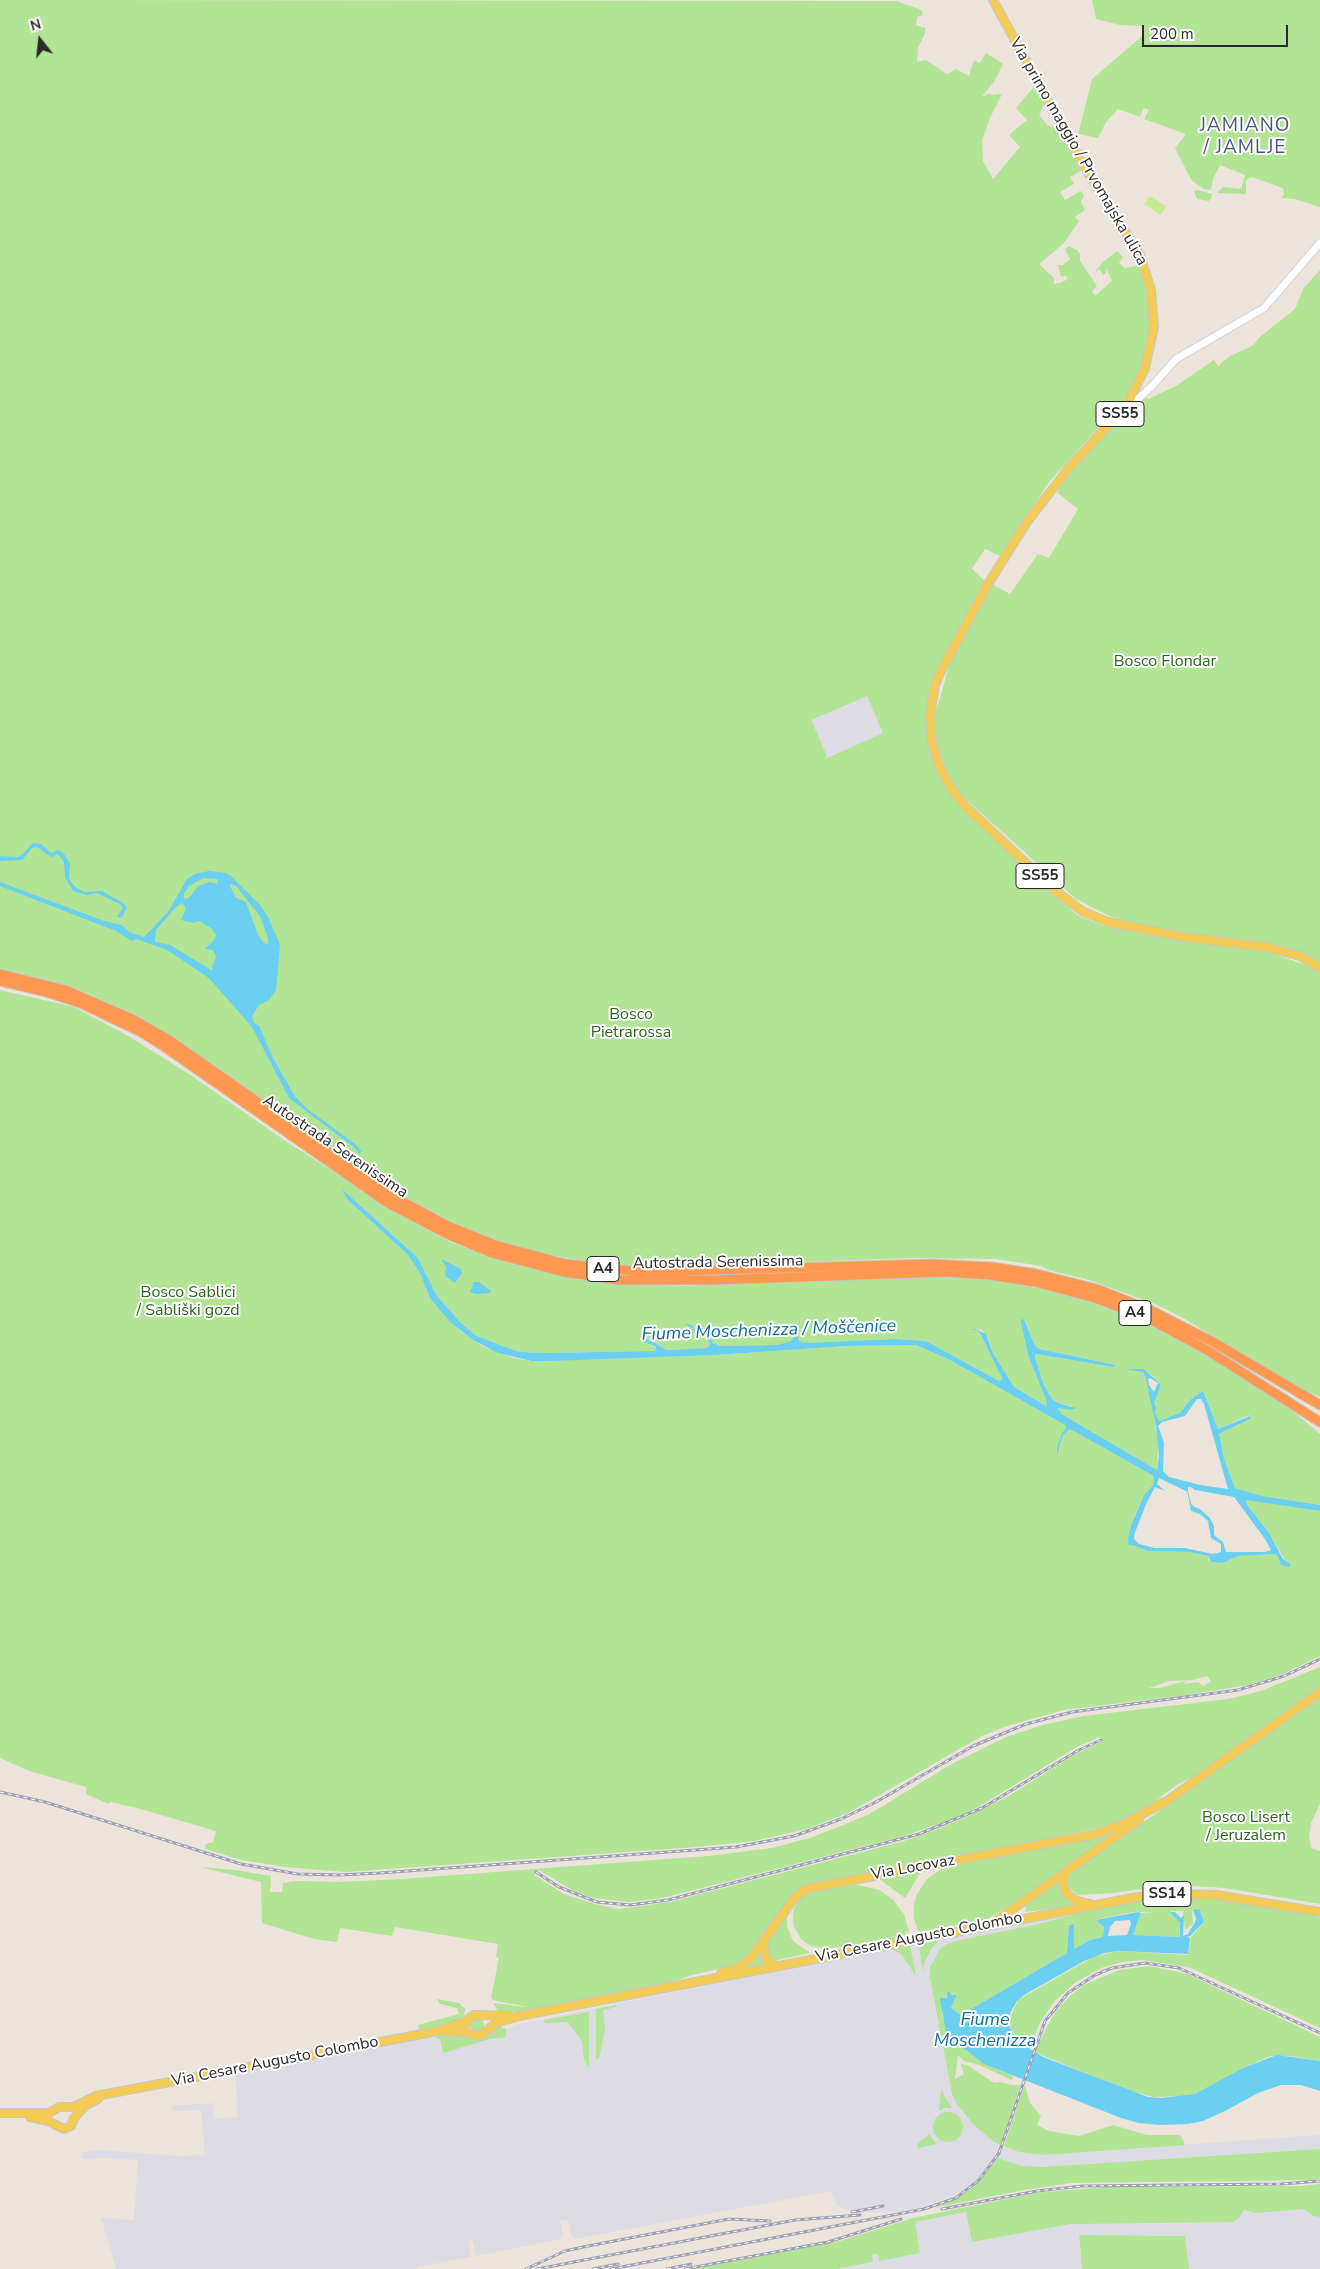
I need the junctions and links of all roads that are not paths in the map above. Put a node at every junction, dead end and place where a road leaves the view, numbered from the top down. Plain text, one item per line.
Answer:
1 (993, 0) edge
2 (1320, 244) edge
3 (1127, 405) junction
4 (1320, 968) edge
5 (0, 974) edge
6 (0, 982) edge
7 (1261, 1372) junction
8 (1320, 1405) edge
9 (1320, 1412) edge
10 (1320, 1423) edge
11 (1320, 1692) edge
12 (1164, 1802) junction
13 (1066, 1873) junction
14 (1094, 1905) junction
15 (1320, 1912) edge
16 (991, 1924) junction
17 (762, 1944) junction
18 (776, 1966) junction
19 (694, 1982) junction
20 (482, 2016) junction
21 (519, 2016) junction
22 (467, 2021) junction
23 (438, 2031) junction
24 (486, 2031) junction
25 (469, 2033) junction
26 (112, 2094) junction
27 (65, 2107) junction
28 (54, 2110) junction
29 (0, 2113) edge
30 (0, 2118) edge
31 (74, 2118) junction
32 (54, 2125) junction

1 - 3 main road, Via primo maggio / Prvomajska ulica / SS55
2 - 3 main road
3 - 4 main road, Via primo maggio / Prvomajska ulica / SS55
5 - 7 highway, Autostrada Serenissima / A4
6 - 10 highway, Autostrada Serenissima / A4
7 - 8 highway, A4
7 - 9 highway
11 - 12 main road, Via Locovaz
12 - 13 main road, Via Locovaz
12 - 17 main road, Via Locovaz
13 - 14 main road
13 - 16 main road, Via Locovaz
14 - 15 main road, Via Cesare Augusto Colombo / SS14
14 - 16 main road, Via Cesare Augusto Colombo / SS14
16 - 18 main road, Via Cesare Augusto Colombo / SS14
17 - 18 main road
17 - 19 main road, Via Locovaz
18 - 19 main road, Via Cesare Augusto Colombo
19 - 21 main road, Via Cesare Augusto Colombo
20 - 21 main road, Via Cesare Augusto Colombo
20 - 22 main road, Via Cesare Augusto Colombo
20 - 24 main road
21 - 24 main road, Via Cesare Augusto Colombo
22 - 23 main road, Via Cesare Augusto Colombo
22 - 25 main road
23 - 25 main road, Via Cesare Augusto Colombo
23 - 26 main road, Via Cesare Augusto Colombo
24 - 25 main road, Via Cesare Augusto Colombo
26 - 27 main road, Via Cesare Augusto Colombo
26 - 31 main road, Via Cesare Augusto Colombo
27 - 28 main road, Via Cesare Augusto Colombo
27 - 31 main road
28 - 29 main road, Via Cesare Augusto Colombo
28 - 32 main road
30 - 32 main road
31 - 32 main road

